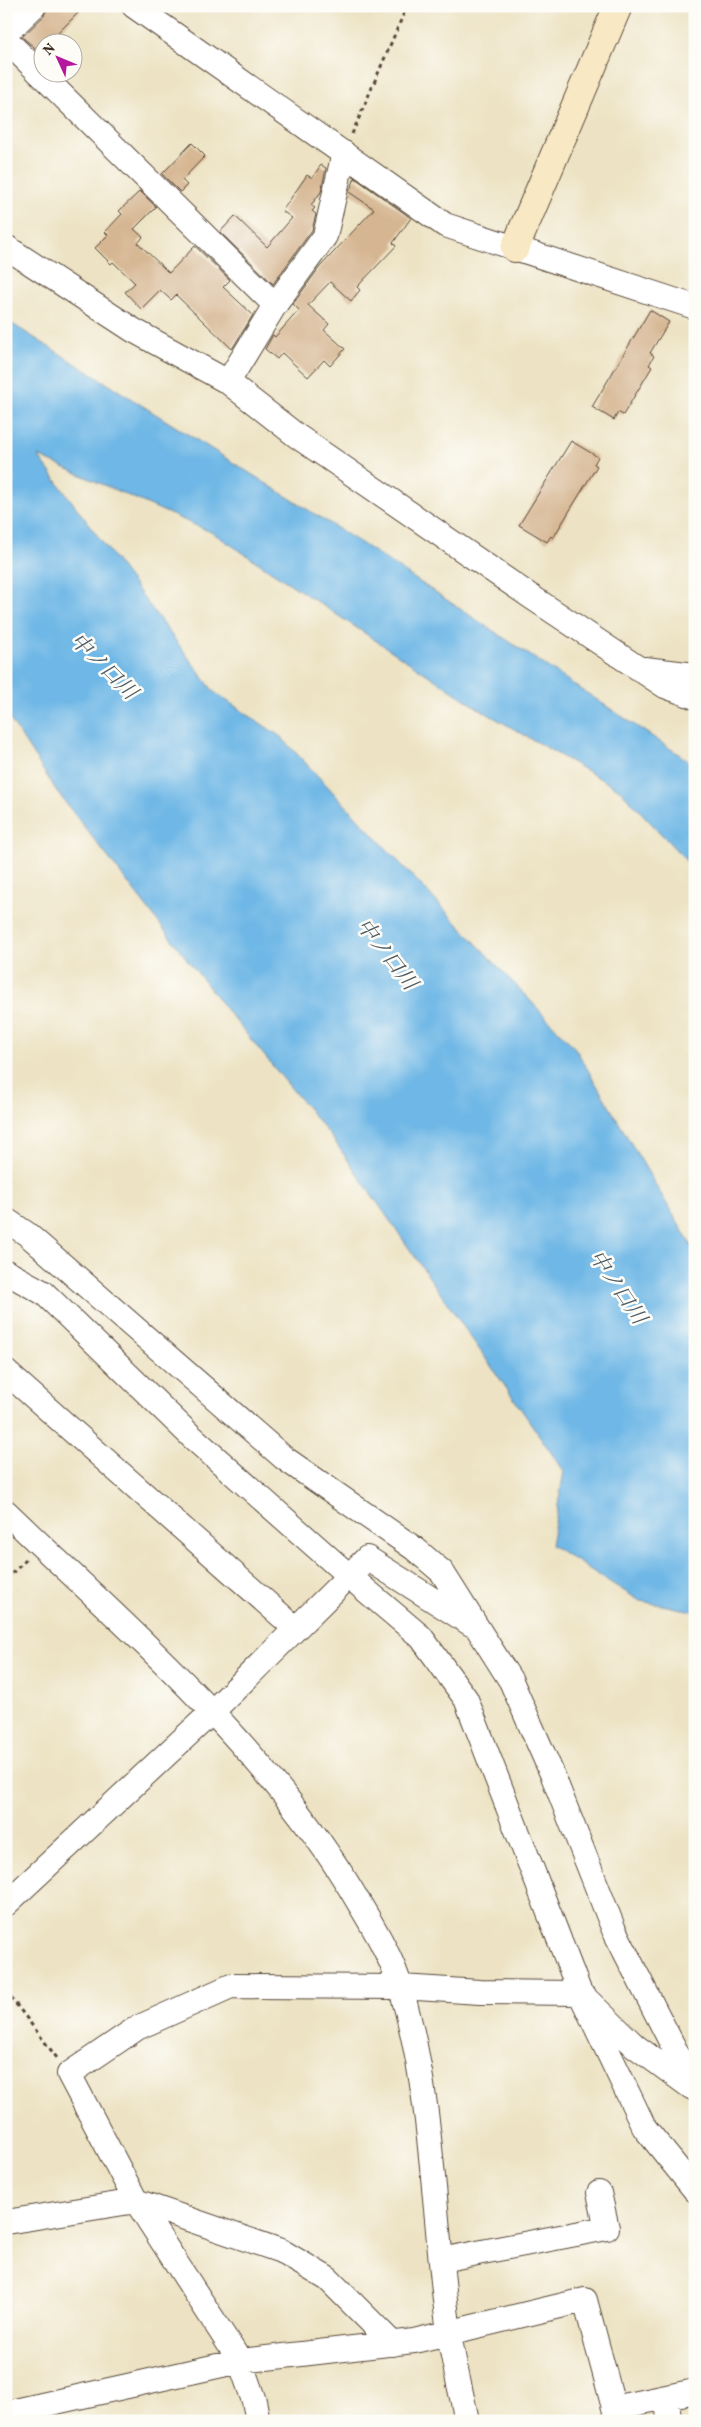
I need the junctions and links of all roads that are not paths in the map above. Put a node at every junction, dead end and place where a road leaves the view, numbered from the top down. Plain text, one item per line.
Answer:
1 (34, 6) edge
2 (134, 6) edge
3 (618, 6) edge
4 (6, 33) edge
5 (6, 40) edge
6 (344, 153) junction
7 (8, 248) edge
8 (515, 248) junction
9 (275, 305) junction
10 (695, 307) edge
11 (228, 382) junction
12 (638, 668) junction
13 (695, 675) edge
14 (695, 697) edge
15 (6, 1220) edge
16 (6, 1272) edge
17 (6, 1372) edge
18 (6, 1512) edge
19 (348, 1576) junction
20 (295, 1628) junction
21 (476, 1628) junction
22 (212, 1712) junction
23 (6, 1904) edge
24 (401, 1987) junction
25 (580, 1993) junction
26 (695, 2089) edge
27 (695, 2190) edge
28 (599, 2193) dead end
29 (136, 2200) junction
30 (6, 2222) edge
31 (441, 2260) junction
32 (449, 2334) junction
33 (393, 2344) junction
34 (240, 2361) junction
35 (695, 2391) edge
36 (667, 2396) junction
37 (6, 2413) edge
38 (258, 2421) edge
39 (467, 2421) edge
40 (669, 2421) edge

1 - 4 street
2 - 6 street
3 - 8 street
5 - 9 street
6 - 8 street
6 - 9 street
7 - 11 street
8 - 10 street
9 - 11 street
11 - 12 street
12 - 13 street
12 - 14 street
15 - 21 street
16 - 19 street
17 - 20 street
18 - 22 street
19 - 20 street
19 - 21 street
19 - 25 street
20 - 22 street
21 - 26 street
22 - 23 street
22 - 24 street
24 - 25 street
24 - 29 street
24 - 31 street
25 - 26 street
25 - 27 street
28 - 31 street
29 - 30 street
29 - 33 street
29 - 34 street
31 - 32 street
32 - 33 street
32 - 36 street
32 - 39 street
33 - 34 street
34 - 37 street
34 - 38 street
35 - 36 street
36 - 40 street

